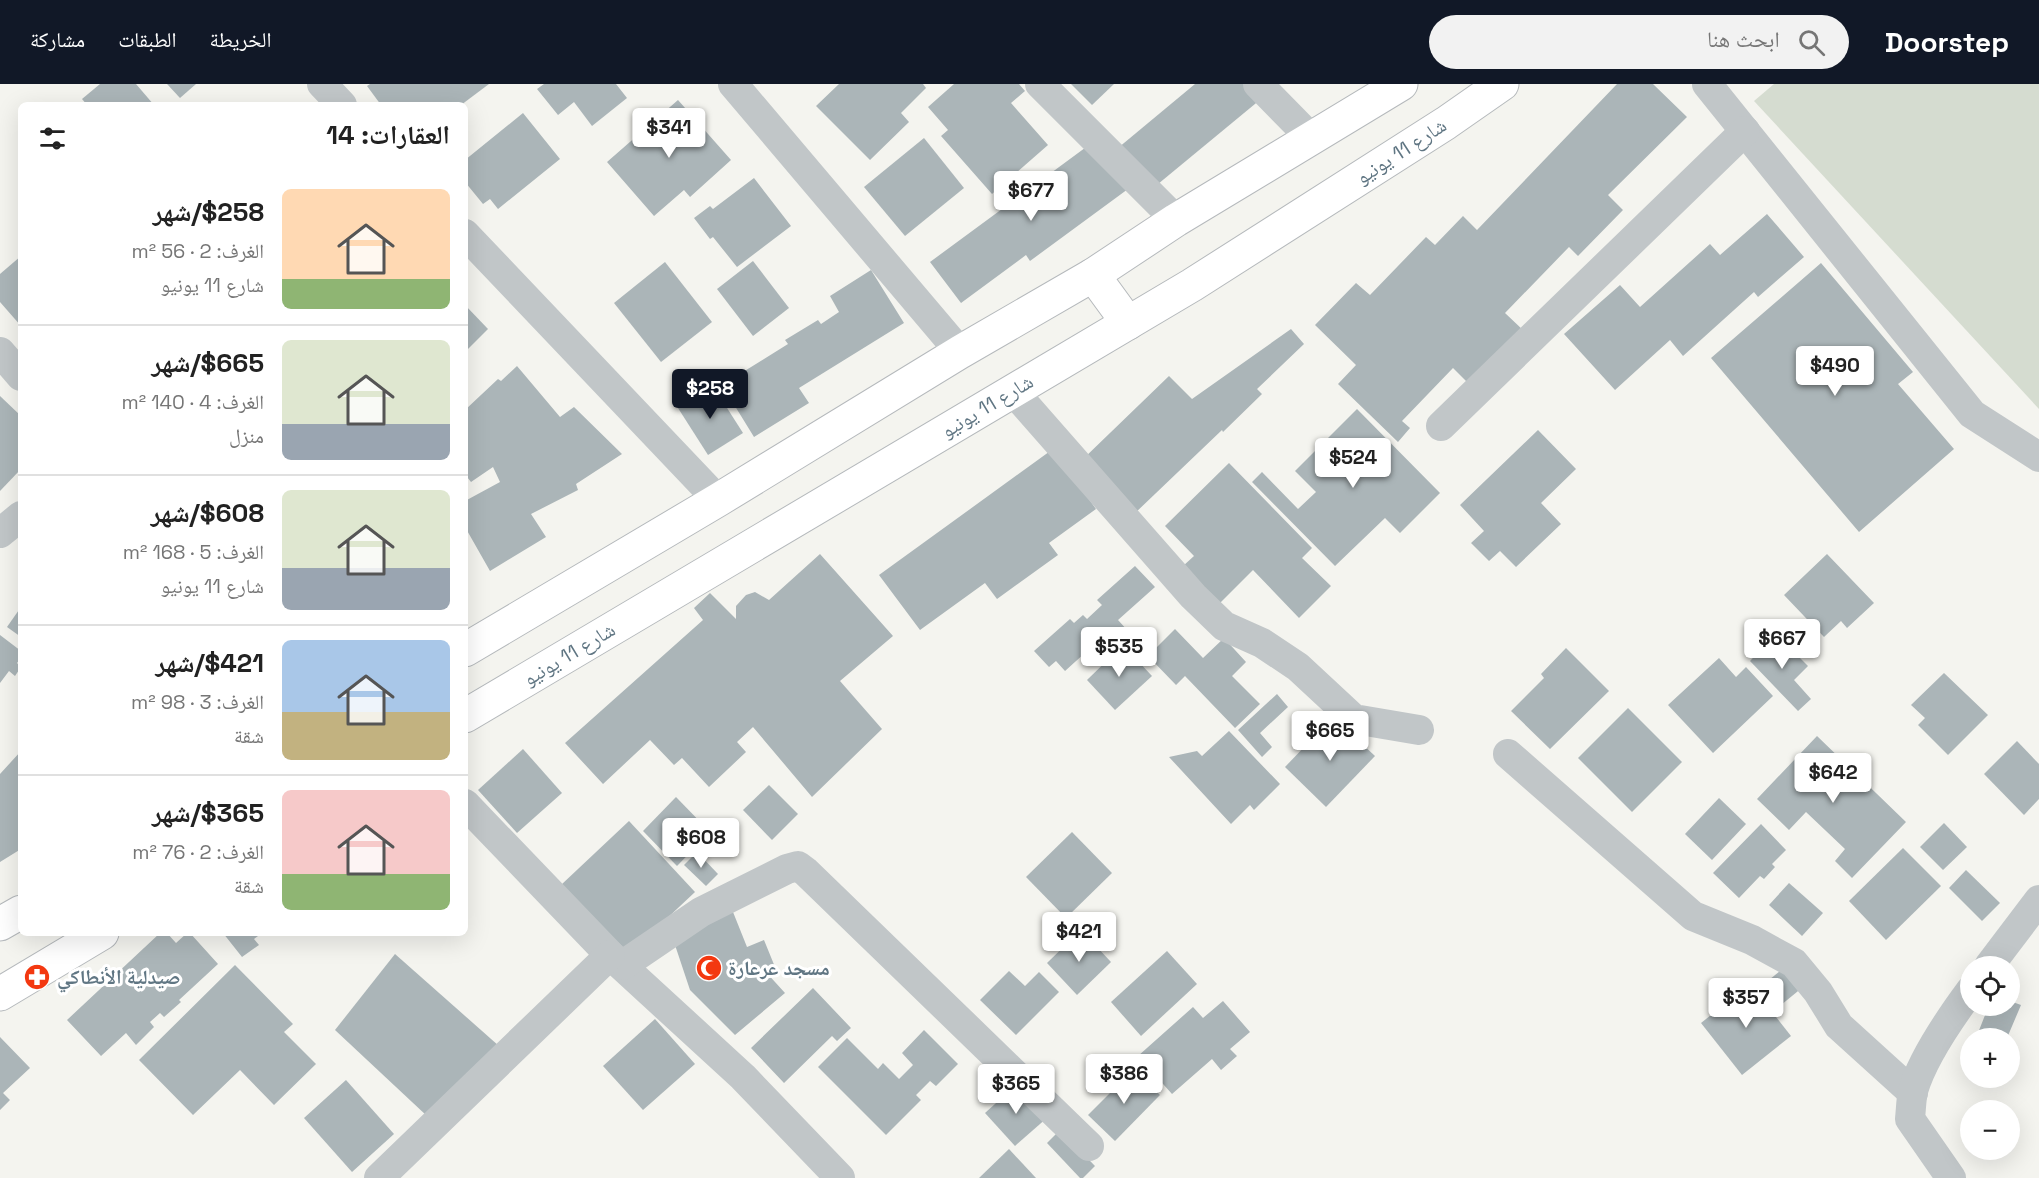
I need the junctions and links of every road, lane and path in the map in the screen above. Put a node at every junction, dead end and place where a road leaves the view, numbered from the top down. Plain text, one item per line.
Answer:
1 (322, 84) edge
2 (734, 84) edge
3 (1040, 84) edge
4 (1258, 84) edge
5 (1401, 84) edge
6 (1502, 84) edge
7 (1707, 84) edge
8 (339, 102) edge
9 (1745, 131) junction
10 (1312, 139) junction
11 (1176, 220) junction
12 (468, 237) edge
13 (1093, 275) junction
14 (1128, 323) junction
15 (0, 352) edge
16 (960, 352) junction
17 (18, 373) edge
18 (1013, 391) junction
19 (1441, 426) dead end
20 (2039, 457) edge
21 (718, 500) junction
22 (18, 518) edge
23 (0, 533) edge
24 (468, 648) edge
25 (468, 714) edge
26 (1419, 730) dead end
27 (1508, 754) dead end
28 (468, 807) edge
29 (2039, 900) edge
30 (18, 914) edge
31 (0, 924) edge
32 (97, 936) edge
33 (1997, 956) edge
34 (616, 960) junction
35 (0, 994) edge
36 (1960, 1005) edge
37 (1912, 1093) junction
38 (1089, 1146) dead end
39 (379, 1178) edge
40 (840, 1178) edge
41 (1951, 1178) edge

1 - 8 street
2 - 16 street
3 - 11 street
4 - 10 street
5 - 10 highway
6 - 14 highway, شارع 11 يونيو
7 - 9 street
9 - 19 street
9 - 20 street
10 - 11 highway
11 - 13 highway
12 - 21 street
13 - 14 highway
13 - 16 highway
14 - 18 highway, شارع 11 يونيو
15 - 17 street
16 - 21 highway
18 - 25 highway, شارع 11 يونيو
18 - 26 street
21 - 24 highway
22 - 23 street
27 - 37 street
28 - 34 street
29 - 33 street
30 - 31 highway
32 - 35 highway
34 - 38 street
34 - 39 street
34 - 40 street
36 - 37 street
37 - 41 street

